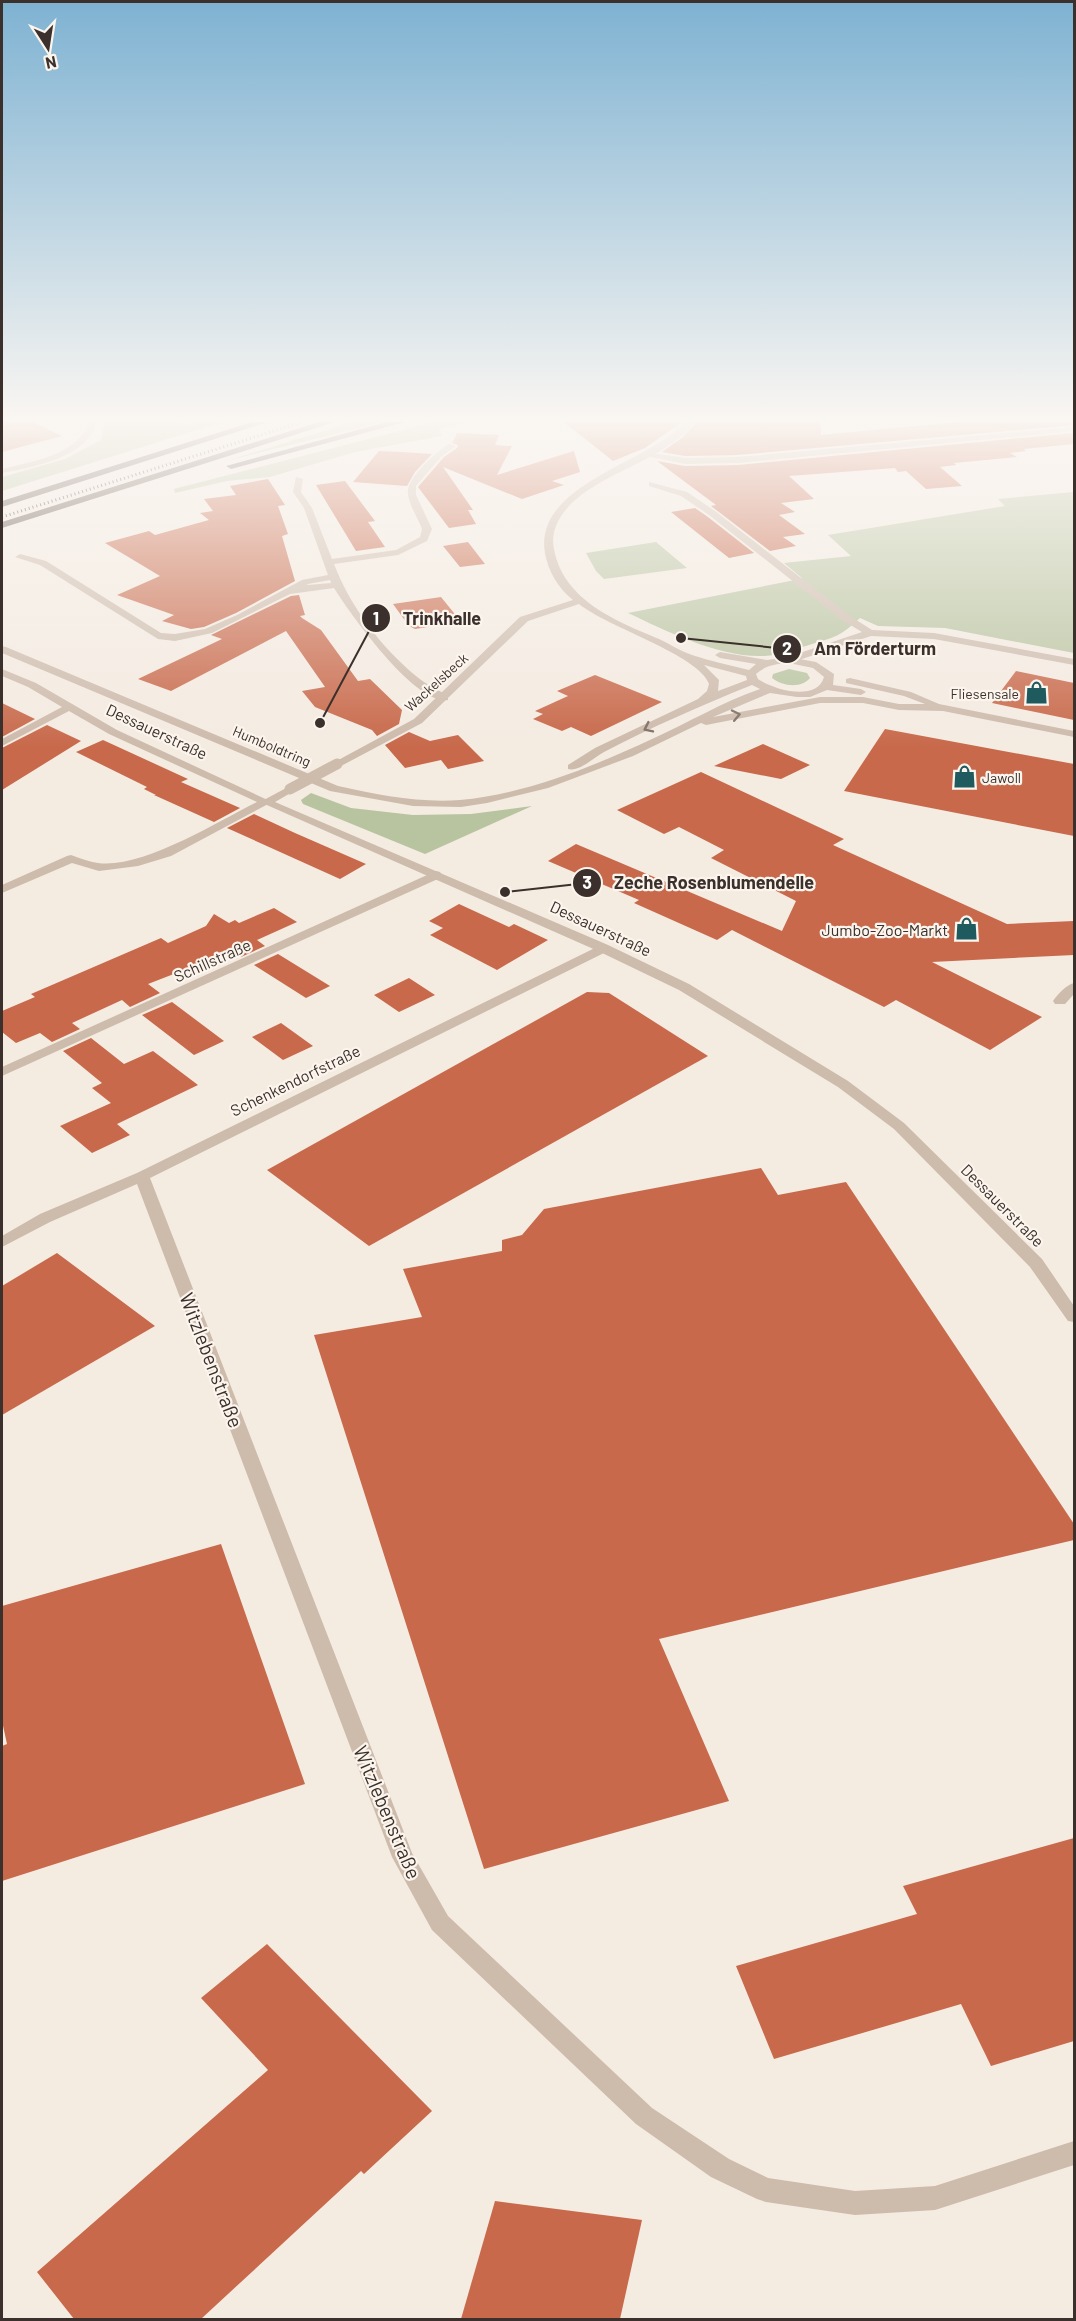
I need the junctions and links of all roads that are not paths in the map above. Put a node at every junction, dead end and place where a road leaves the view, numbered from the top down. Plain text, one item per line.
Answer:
1 (317, 530) edge
2 (427, 530) edge
3 (550, 530) edge
4 (733, 530) edge
5 (20, 557) dead end
6 (329, 562) junction
7 (335, 581) junction
8 (579, 601) junction
9 (870, 633) junction
10 (847, 642) junction
11 (664, 645) junction
12 (2, 649) edge
13 (689, 658) junction
14 (789, 660) junction
15 (1074, 662) edge
16 (767, 663) junction
17 (816, 665) junction
18 (2, 672) edge
19 (830, 676) junction
20 (752, 678) junction
21 (825, 687) junction
22 (766, 690) junction
23 (444, 698) junction
24 (700, 702) junction
25 (69, 707) junction
26 (945, 708) junction
27 (680, 730) junction
28 (1074, 734) edge
29 (2, 743) edge
30 (543, 784) junction
31 (266, 802) junction
32 (436, 875) junction
33 (2, 889) edge
34 (603, 948) junction
35 (1074, 987) edge
36 (1060, 1001) dead end
37 (2, 1072) edge
38 (142, 1176) junction
39 (2, 1242) edge
40 (1074, 1317) edge
41 (1074, 2153) edge

1 - 6 street
2 - 6 street
3 - 8 street
4 - 9 street
5 - 7 street
6 - 7 street
7 - 23 street
8 - 11 street
8 - 23 street, Wackelsbeck
9 - 10 street
9 - 15 street
10 - 14 street
10 - 17 street
11 - 13 street
11 - 16 street
12 - 30 street, Humboldtring
13 - 20 street
13 - 24 street
14 - 16 street
14 - 17 street
16 - 20 street, Humboldtring
17 - 19 street
18 - 25 street, Dessauerstraße
19 - 21 street
19 - 26 street
20 - 22 street
20 - 24 street, Humboldtring
21 - 22 street
21 - 26 street
22 - 27 street, Humboldtring
23 - 31 street, Wackelsbeck, bridge
24 -> 30 street, Humboldtring
25 - 29 street
25 - 31 street, Dessauerstraße
27 -> 26 street
26 - 28 street
27 - 30 street, Humboldtring
31 - 32 street, Dessauerstraße
31 - 33 street, Wackelsbeck
32 - 34 street, Dessauerstraße
32 - 37 street, Schillstraße
34 - 38 street, Schenkendorfstraße
34 - 40 street, Dessauerstraße
35 - 36 street
38 - 39 street, Schenkendorfstraße
38 - 41 street, Witzlebenstraße

